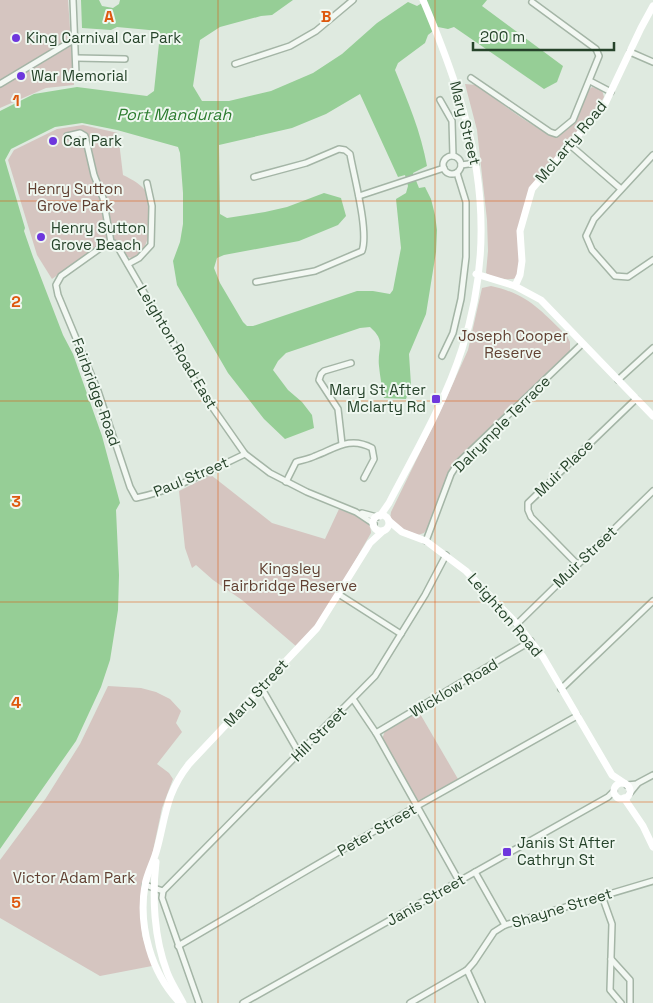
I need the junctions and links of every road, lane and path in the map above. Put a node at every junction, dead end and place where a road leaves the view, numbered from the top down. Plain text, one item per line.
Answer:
1 (74, 0) edge
2 (353, 0) edge
3 (423, 0) edge
4 (532, 2) dead end
5 (653, 6) edge
6 (75, 39) junction
7 (630, 52) junction
8 (76, 58) junction
9 (126, 59) dead end
10 (653, 62) edge
11 (236, 64) dead end
12 (76, 74) dead end
13 (471, 78) dead end
14 (590, 81) junction
15 (0, 84) edge
16 (611, 92) junction
17 (440, 100) dead end
18 (67, 136) dead end
19 (570, 145) junction
20 (453, 156) junction
21 (653, 156) edge
22 (476, 163) junction
23 (462, 165) junction
24 (444, 168) junction
25 (457, 173) junction
26 (254, 177) dead end
27 (147, 183) dead end
28 (621, 189) junction
29 (359, 196) junction
30 (111, 242) junction
31 (653, 260) edge
32 (128, 264) junction
33 (477, 278) junction
34 (256, 282) dead end
35 (514, 286) junction
36 (582, 344) junction
37 (653, 348) edge
38 (442, 356) dead end
39 (351, 363) dead end
40 (618, 380) junction
41 (636, 399) junction
42 (653, 416) edge
43 (342, 444) junction
44 (244, 454) junction
45 (364, 478) dead end
46 (286, 482) junction
47 (653, 491) edge
48 (136, 498) joint
49 (380, 520) junction
50 (384, 530) junction
51 (402, 532) junction
52 (426, 542) junction
53 (370, 544) junction
54 (446, 555) junction
55 (577, 564) junction
56 (340, 594) junction
57 (653, 600) edge
58 (517, 624) junction
59 (401, 634) junction
60 (532, 642) junction
61 (261, 688) junction
62 (562, 689) junction
63 (353, 699) junction
64 (577, 716) junction
65 (376, 733) junction
66 (299, 753) junction
67 (612, 775) junction
68 (653, 775) edge
69 (625, 784) junction
70 (638, 784) junction
71 (622, 795) junction
72 (417, 806) junction
73 (653, 847) edge
74 (157, 849) junction
75 (475, 872) junction
76 (459, 881) junction
77 (653, 881) edge
78 (145, 885) junction
79 (154, 888) junction
80 (163, 891) junction
81 (602, 896) junction
82 (505, 925) junction
83 (178, 946) junction
84 (611, 959) junction
85 (467, 970) junction
86 (182, 1003) edge
87 (199, 1003) edge
88 (243, 1003) edge
89 (410, 1003) edge
90 (482, 1003) edge
91 (621, 1003) edge
92 (630, 1003) edge

1 - 6 street
2 - 11 street
3 - 22 street, Mary Street
4 - 14 street
5 - 7 street, McLarty Road
6 - 8 street
6 - 15 street
7 - 10 street
7 - 16 street, McLarty Road
8 - 9 street
8 - 12 street
13 - 14 street
14 - 16 street
16 - 19 street, McLarty Road
17 - 20 street
18 - 30 street, Leighton Road East
19 - 28 street
19 - 35 street, McLarty Road
20 - 23 street
20 - 24 street
21 - 28 street
22 - 23 street
22 - 33 street, Mary Street
23 - 25 street
24 - 25 street
24 - 29 street
25 - 38 street
26 - 29 street
27 - 32 street
28 - 31 street
29 - 34 street
30 - 32 street, Leighton Road East
30 - 48 street, Fairbridge Road
32 - 44 street, Leighton Road East
33 - 35 street
33 - 49 street, Mary Street
35 - 36 street
36 - 40 street
36 - 52 street, Dalrymple Terrace
37 - 40 street
39 - 43 street
40 - 41 street
41 - 42 street
41 - 55 street, Muir Place
43 - 45 street
43 - 46 street
44 - 46 street, Leighton Road East
44 - 48 street, Paul Street
46 - 49 street, Leighton Road East
47 - 55 street, Muir Street
49 - 50 street, Mary Street
49 - 50 street
49 - 51 street, Leighton Road
49 - 53 street, Mary Street
50 - 51 street, Leighton Road
50 - 53 street, Mary Street
51 - 52 street, Leighton Road
52 - 54 street, Leighton Road
53 - 56 street, Mary Street
54 - 58 street, Leighton Road
54 - 59 street, Hill Street
55 - 58 street, Muir Street
56 - 59 street
56 - 61 street, Mary Street
57 - 62 street
58 - 60 street, Leighton Road
59 - 63 street, Hill Street
60 - 62 street, Leighton Road
60 - 65 street, Wicklow Road
61 - 66 street
61 - 74 street, Mary Street
62 - 64 street, Leighton Road
63 - 65 street
63 - 66 street, Hill Street
64 - 67 street, Leighton Road
64 - 72 street, Peter Street
65 - 72 street
66 - 80 street, Hill Street
67 - 69 street, Leighton Road
67 - 71 street, Leighton Road
68 - 70 street
69 - 70 street
69 - 71 street, Leighton Road
69 - 71 street
70 - 71 street
71 - 73 street, Leighton Road
71 - 75 street, Janis Street
72 - 76 street
72 - 83 street, Peter Street
74 - 78 street, Mary Street
74 - 79 street, Mary Street
75 - 76 street, Janis Street
75 - 82 street
76 - 88 street, Janis Street
77 - 81 street, Shayne Street
78 - 79 street
78 - 86 street, Mary Street
79 - 80 street
79 - 86 street, Mary Street
80 - 83 street
81 - 82 street, Shayne Street
81 - 84 street
82 - 85 street, Shayne Street
83 - 87 street
84 - 91 street
84 - 92 street
85 - 89 street, Shayne Street
85 - 90 street

